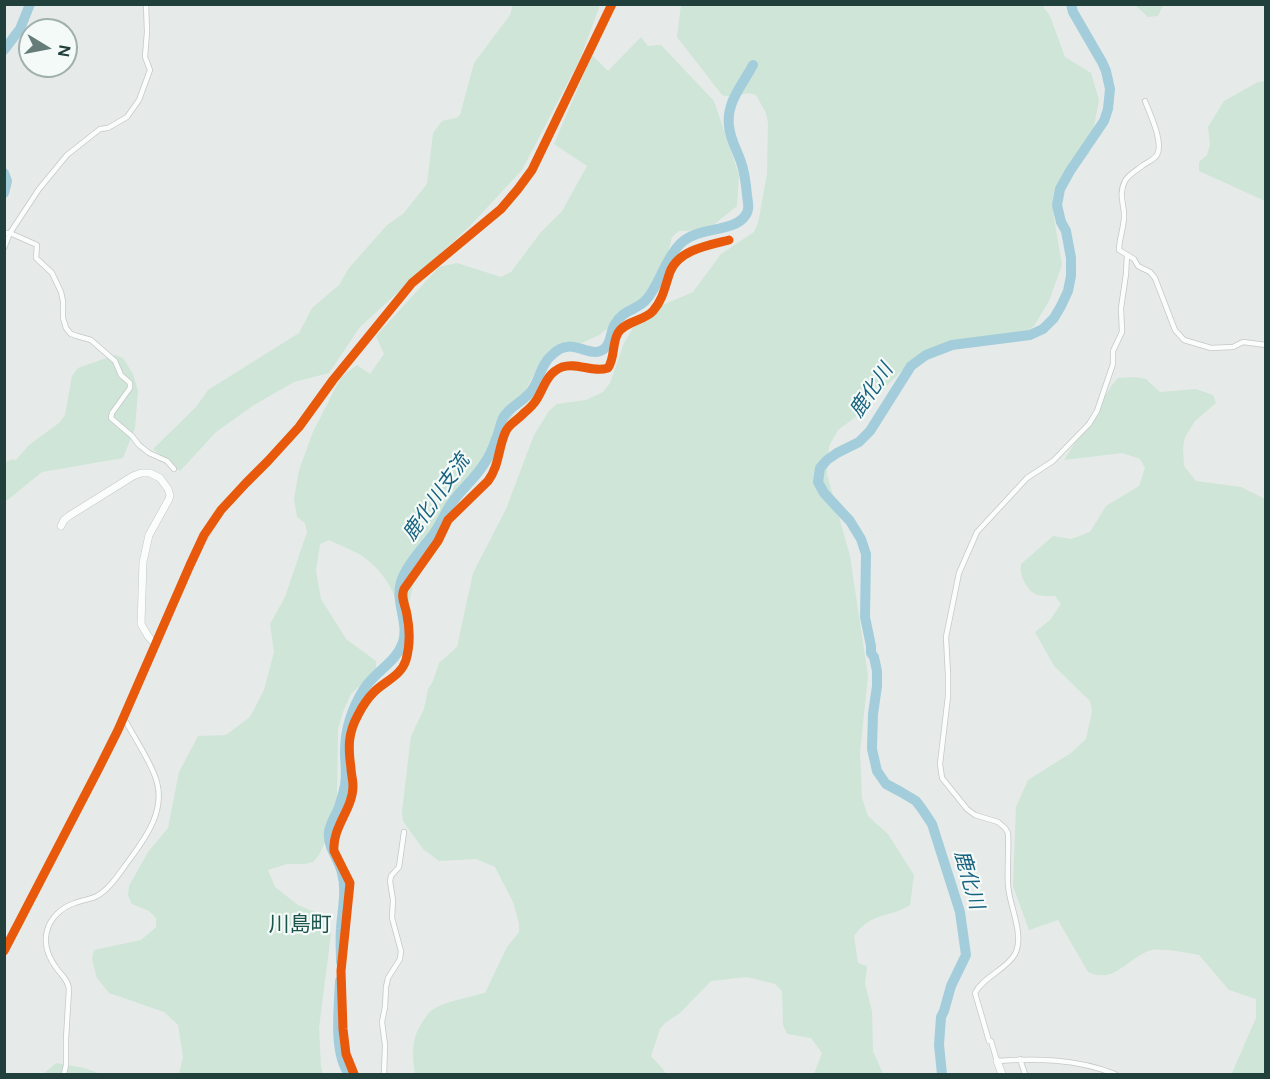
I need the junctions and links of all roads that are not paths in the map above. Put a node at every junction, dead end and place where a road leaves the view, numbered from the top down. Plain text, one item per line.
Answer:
1 (146, 4) edge
2 (612, 4) edge
3 (1145, 101) dead end
4 (7, 233) edge
5 (729, 240) dead end
6 (4, 248) edge
7 (1127, 255) junction
8 (1266, 345) edge
9 (174, 469) dead end
10 (61, 526) dead end
11 (155, 644) junction
12 (124, 718) junction
13 (404, 832) dead end
14 (4, 951) edge
15 (1020, 1059) junction
16 (997, 1061) junction
17 (64, 1074) edge
18 (354, 1074) edge
19 (384, 1074) edge
20 (1002, 1074) edge
21 (1025, 1074) edge
22 (1115, 1074) edge

1 - 4 street
2 - 11 street
3 - 7 street
4 - 6 street
4 - 9 street
5 - 18 street
7 - 8 street
7 - 16 street
10 - 11 street
11 - 12 street
12 - 14 street
12 - 17 street
13 - 19 street
15 - 16 street
15 - 21 street
15 - 22 street
16 - 20 street

